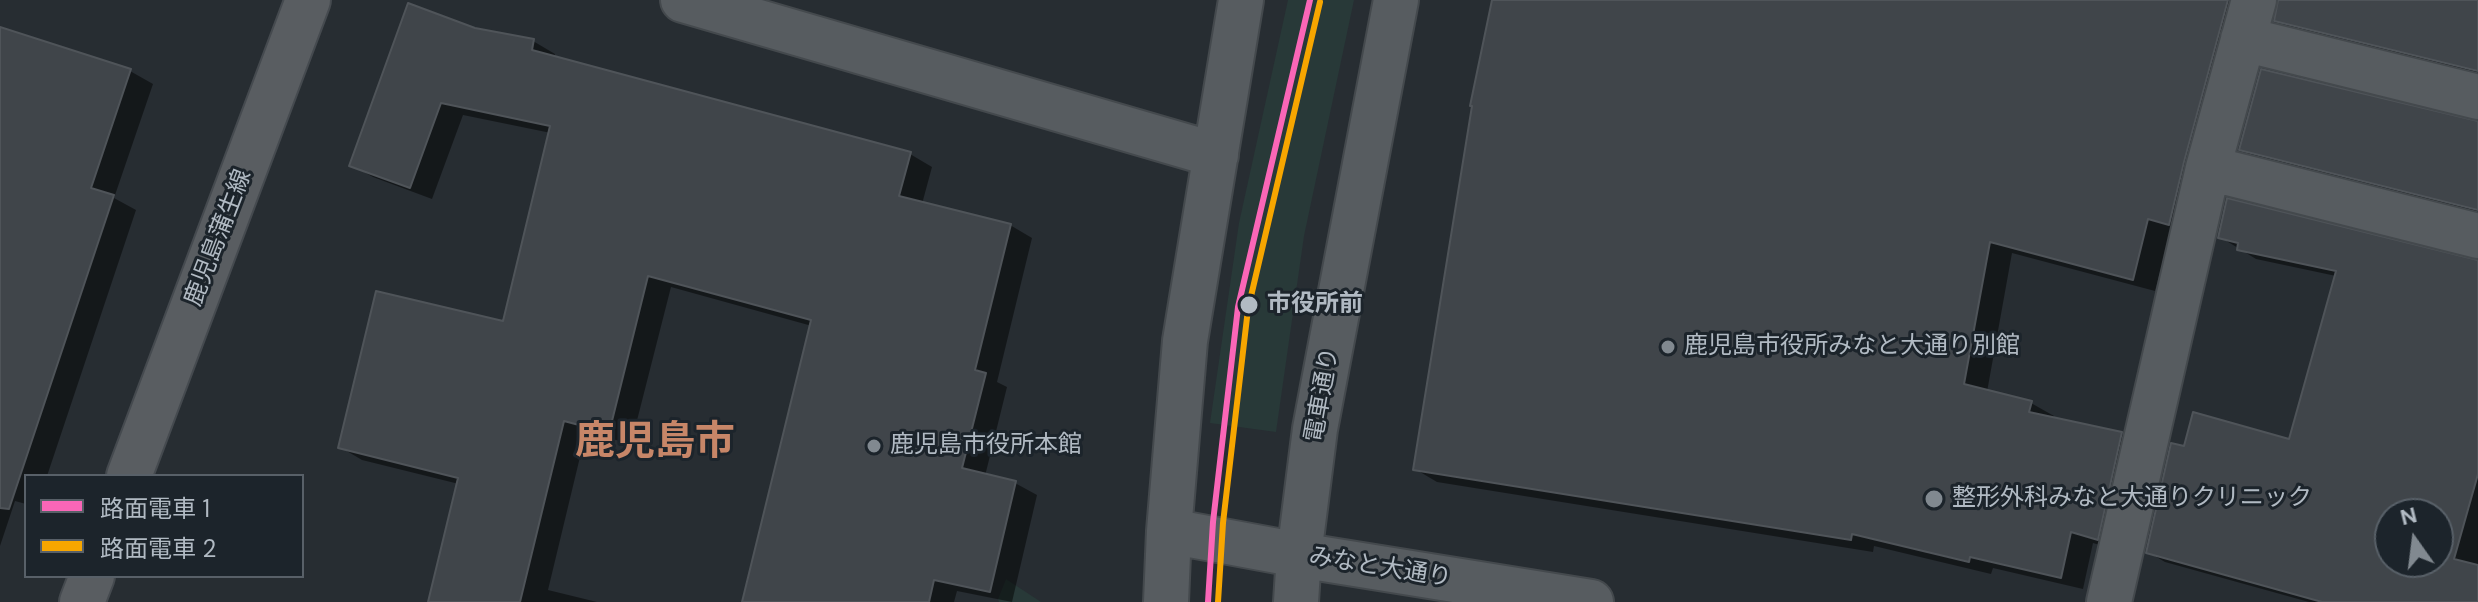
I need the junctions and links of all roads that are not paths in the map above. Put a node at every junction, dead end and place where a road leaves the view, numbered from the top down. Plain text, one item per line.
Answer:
1 (308, 0) edge
2 (683, 0) edge
3 (1241, 0) edge
4 (1396, 0) edge
5 (2249, 20) edge
6 (2478, 97) edge
7 (1216, 155) junction
8 (2208, 168) junction
9 (2478, 236) edge
10 (130, 474) edge
11 (1169, 531) junction
12 (1299, 555) junction
13 (91, 578) edge
14 (82, 602) edge
15 (1166, 602) edge
16 (1296, 602) edge
17 (1591, 602) edge
18 (2109, 602) edge

1 - 10 main road, 鹿児島蒲生線
2 - 7 street
3 - 7 street
4 - 12 street, 電車通り
5 - 6 street
5 - 8 street
7 - 11 street
8 - 9 street
8 - 18 street
11 - 12 street, みなと大通り
11 - 15 street
12 - 16 street, 電車通り
12 - 17 street, みなと大通り
13 - 14 main road

